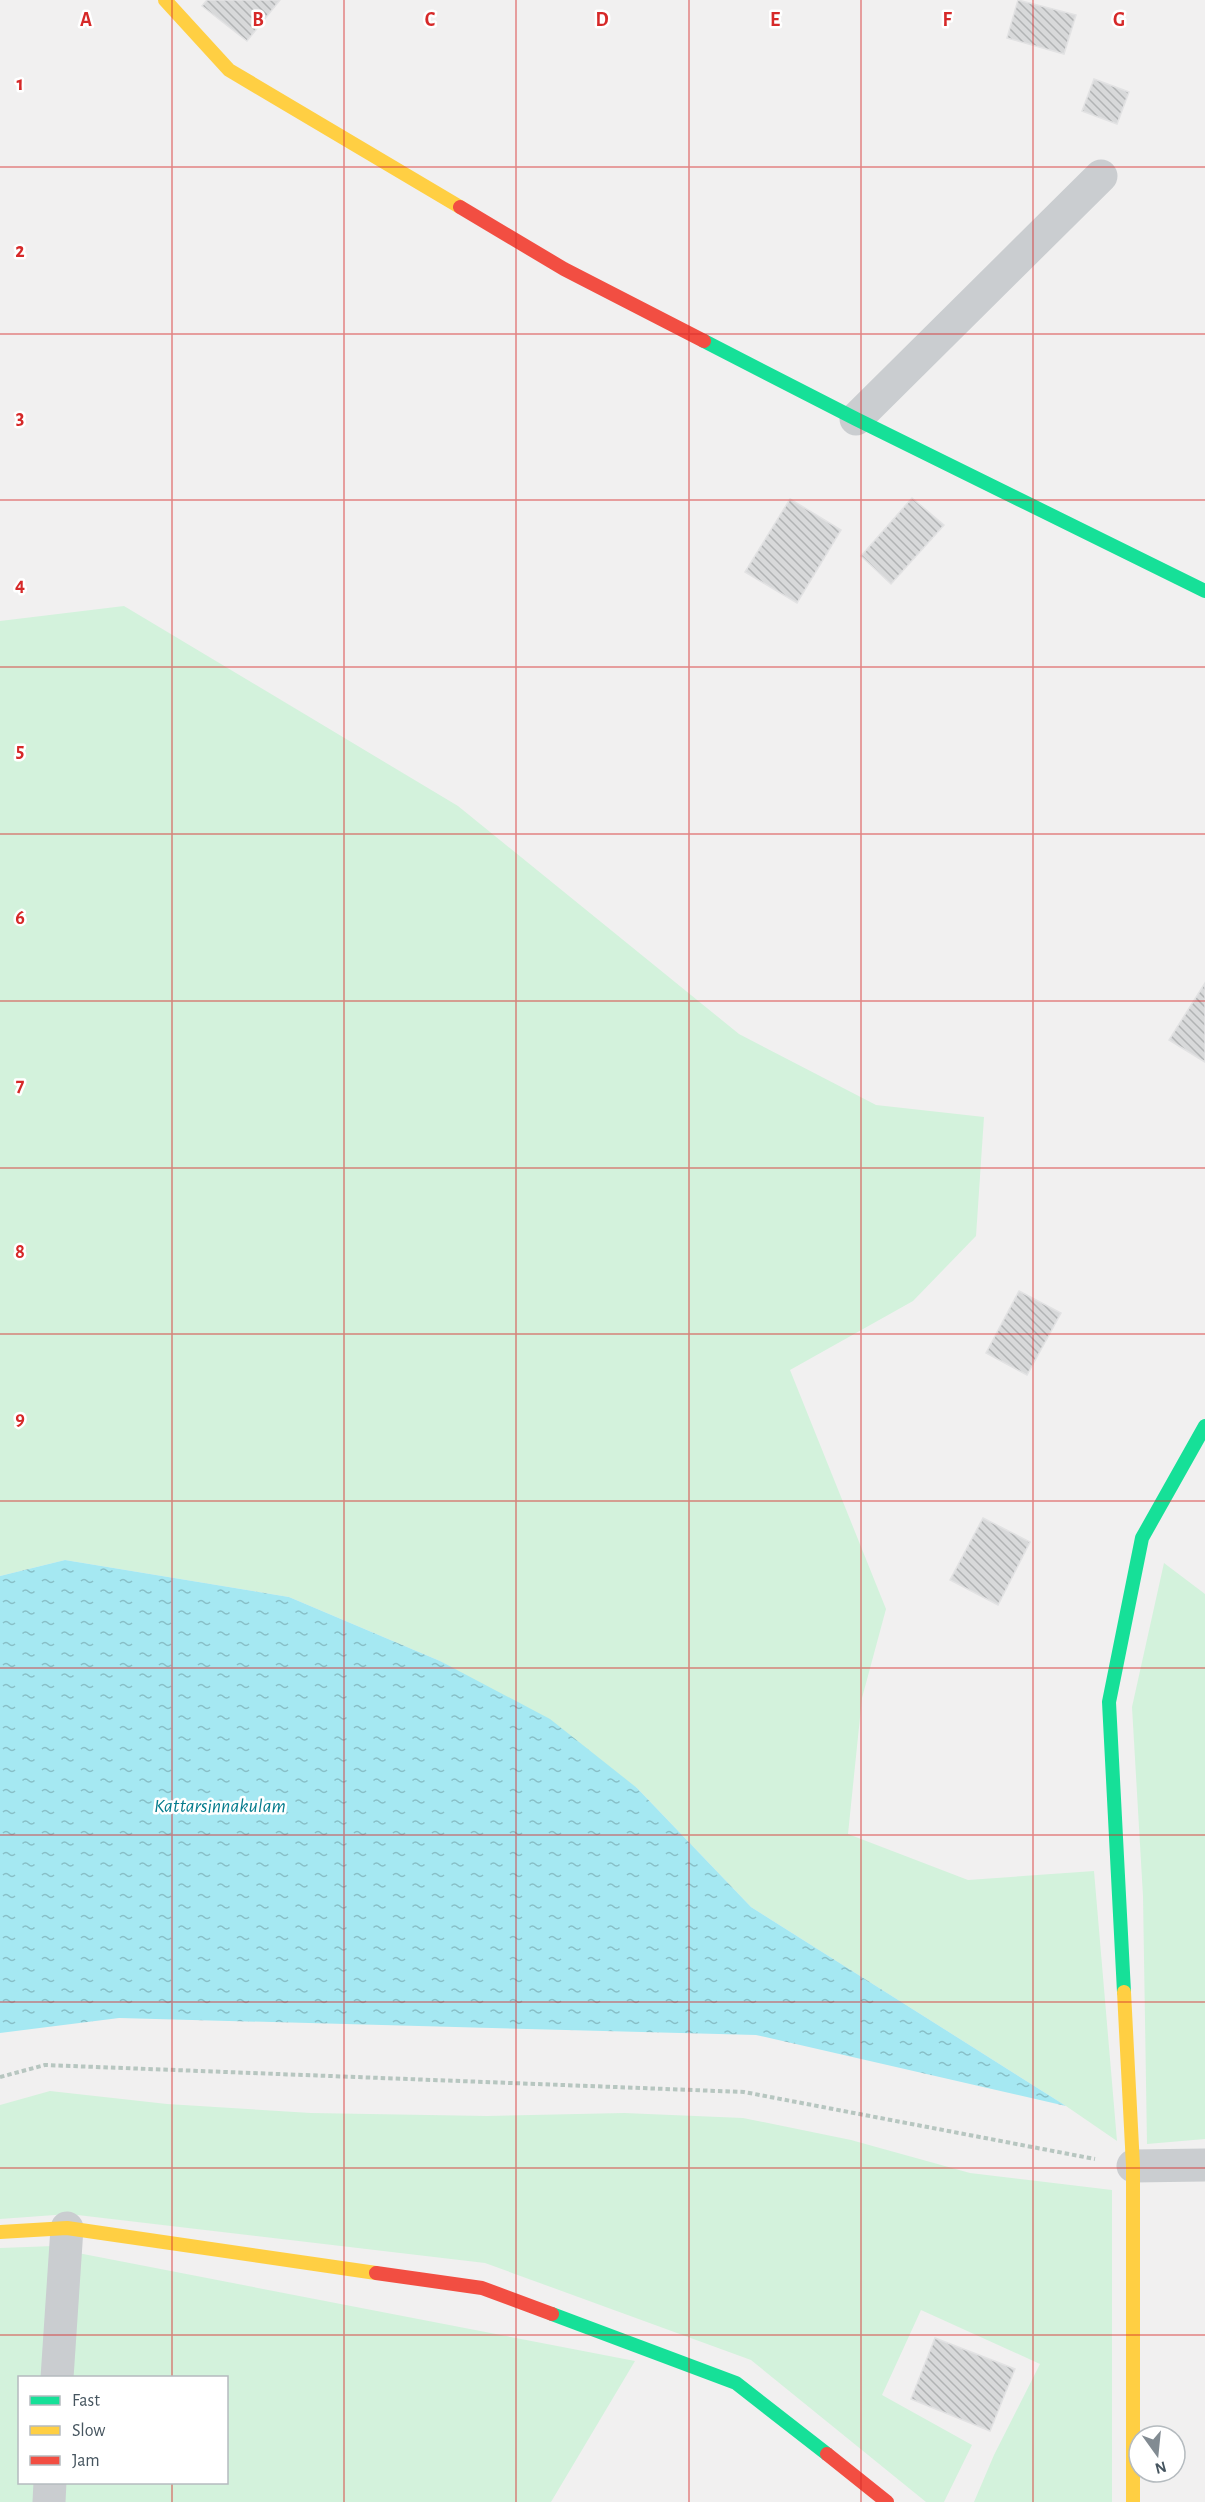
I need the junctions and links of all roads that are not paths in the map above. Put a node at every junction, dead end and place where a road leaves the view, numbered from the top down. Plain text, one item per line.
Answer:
1 (165, 0) edge
2 (1101, 176) dead end
3 (856, 419) junction
4 (1205, 591) edge
5 (1205, 1426) edge
6 (1205, 2165) edge
7 (1133, 2166) junction
8 (67, 2228) junction
9 (0, 2232) edge
10 (57, 2376) edge
11 (50, 2484) edge
12 (49, 2502) edge
13 (887, 2502) edge
14 (1133, 2502) edge

1 - 3 street
2 - 3 street
3 - 4 street
5 - 7 street
6 - 7 street
7 - 14 street
8 - 9 street
8 - 10 street
8 - 13 street
11 - 12 street

